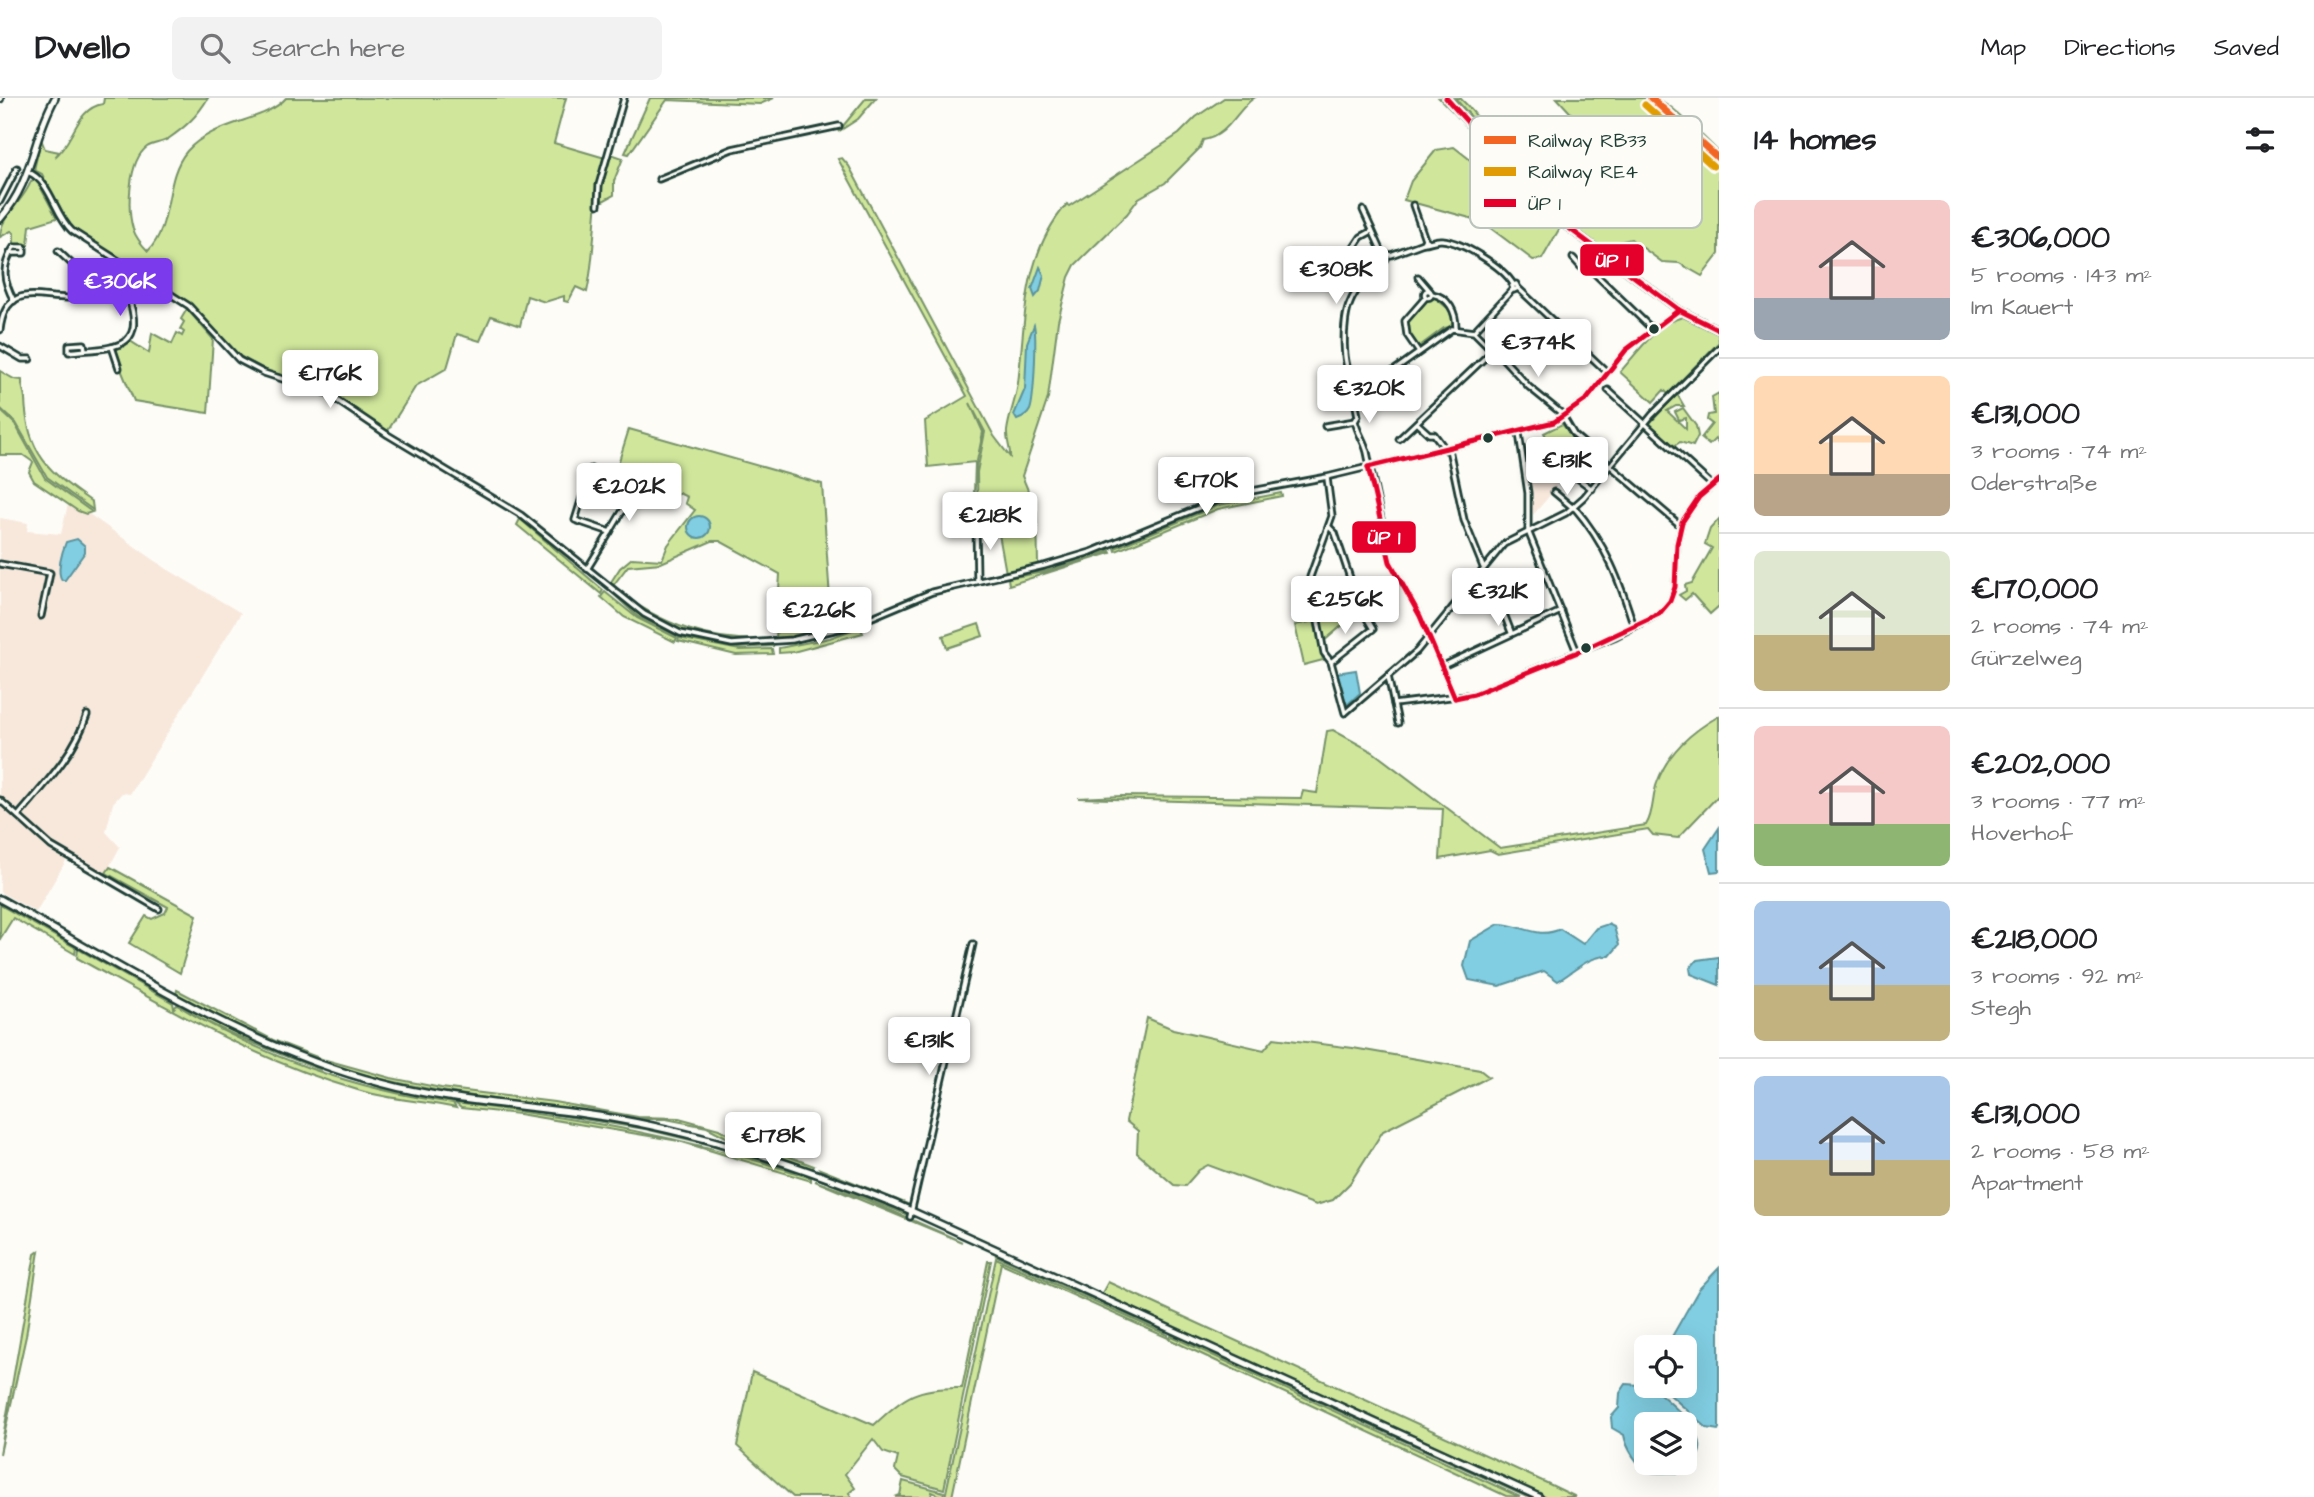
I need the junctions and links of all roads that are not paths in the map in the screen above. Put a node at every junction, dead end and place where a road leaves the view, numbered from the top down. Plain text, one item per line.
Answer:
1 (55, 98) edge
2 (624, 98) edge
3 (1446, 98) edge
4 (1470, 125) edge
5 (839, 126) dead end
6 (17, 168) dead end
7 (28, 172) junction
8 (659, 178) dead end
9 (0, 201) edge
10 (598, 205) dead end
11 (1413, 205) dead end
12 (1363, 210) dead end
13 (0, 219) edge
14 (1569, 228) edge
15 (1373, 230) junction
16 (1425, 241) junction
17 (58, 251) dead end
18 (10, 253) dead end
19 (1349, 255) dead end
20 (1384, 256) junction
21 (1573, 258) dead end
22 (119, 262) junction
23 (1418, 277) dead end
24 (106, 279) junction
25 (100, 284) dead end
26 (1515, 287) junction
27 (1431, 293) junction
28 (14, 301) junction
29 (1679, 310) junction
30 (1456, 328) junction
31 (0, 330) edge
32 (1653, 330) junction
33 (1719, 330) edge
34 (1474, 332) junction
35 (0, 346) edge
36 (112, 347) junction
37 (1719, 348) edge
38 (85, 351) junction
39 (1418, 351) junction
40 (1493, 351) junction
41 (30, 359) dead end
42 (119, 368) dead end
43 (1607, 372) junction
44 (1353, 380) junction
45 (1608, 390) dead end
46 (1562, 418) junction
47 (1355, 421) junction
48 (1418, 423) junction
49 (1645, 424) junction
50 (1325, 426) dead end
51 (1518, 433) junction
52 (1399, 439) dead end
53 (1448, 450) junction
54 (1368, 467) junction
55 (1610, 467) junction
56 (591, 470) dead end
57 (1567, 470) dead end
58 (1327, 477) junction
59 (1719, 480) edge
60 (1712, 485) junction
61 (1592, 489) junction
62 (1554, 492) dead end
63 (628, 502) dead end
64 (1573, 508) junction
65 (976, 524) dead end
66 (1681, 525) junction
67 (1329, 527) junction
68 (1528, 531) junction
69 (610, 532) junction
70 (0, 564) edge
71 (1483, 567) junction
72 (587, 569) junction
73 (1545, 569) junction
74 (978, 581) junction
75 (1561, 611) junction
76 (41, 616) dead end
77 (1634, 628) junction
78 (1511, 632) junction
79 (1429, 636) junction
80 (1578, 652) junction
81 (1331, 662) junction
82 (1443, 666) junction
83 (1388, 676) junction
84 (1455, 698) junction
85 (1394, 704) junction
86 (87, 715) dead end
87 (1398, 723) dead end
88 (0, 800) edge
89 (18, 816) junction
90 (0, 899) edge
91 (159, 909) dead end
92 (973, 944) dead end
93 (911, 1214) junction
94 (1539, 1497) edge

1 - 7 main road
2 - 10 street
3 - 4 main road
5 - 8 street
6 - 9 street
7 - 13 main road
7 - 22 street
11 - 16 street
12 - 15 street
14 - 29 main road
15 - 19 street
15 - 20 street
16 - 20 street
16 - 26 street
17 - 28 street
18 - 28 street
20 - 44 street
21 - 32 street
22 - 24 street
22 - 72 street
23 - 27 street
24 - 25 street
24 - 36 street
26 - 34 street
26 - 43 street
27 - 30 street
27 - 39 street
28 - 31 street
29 - 32 street
29 - 33 main road
30 - 34 street
30 - 39 street
32 - 43 street
34 - 40 street
35 - 41 street
36 - 38 street
36 - 42 street
37 - 49 street
38 - 38 street
39 - 44 street
40 - 46 street
40 - 48 street
43 - 46 street
44 - 47 street
45 - 49 street
46 - 51 street
46 - 55 street
47 - 50 street
47 - 54 street
48 - 52 street
48 - 53 street
49 - 55 street
49 - 60 street
51 - 53 street
51 - 68 street
53 - 54 street
53 - 71 street
54 - 58 street
54 - 79 street
55 - 61 street
55 - 66 street
56 - 69 street
57 - 61 street
58 - 67 street
58 - 74 street
59 - 60 street
60 - 66 street
61 - 64 street
62 - 64 street
63 - 69 street
64 - 68 street
64 - 77 street
65 - 74 street
66 - 77 street
67 - 81 street
67 - 81 street
68 - 71 street
68 - 73 street
69 - 72 street
70 - 76 street
71 - 79 street
72 - 74 street
73 - 75 street
73 - 78 street
75 - 78 street
75 - 80 street
77 - 80 street
78 - 82 street
79 - 82 street
79 - 83 street
80 - 84 street
81 - 83 street
82 - 84 street
83 - 85 street
84 - 85 street
85 - 87 street
86 - 89 street
88 - 89 street
89 - 91 street
90 - 93 main road
92 - 93 street
93 - 94 main road

